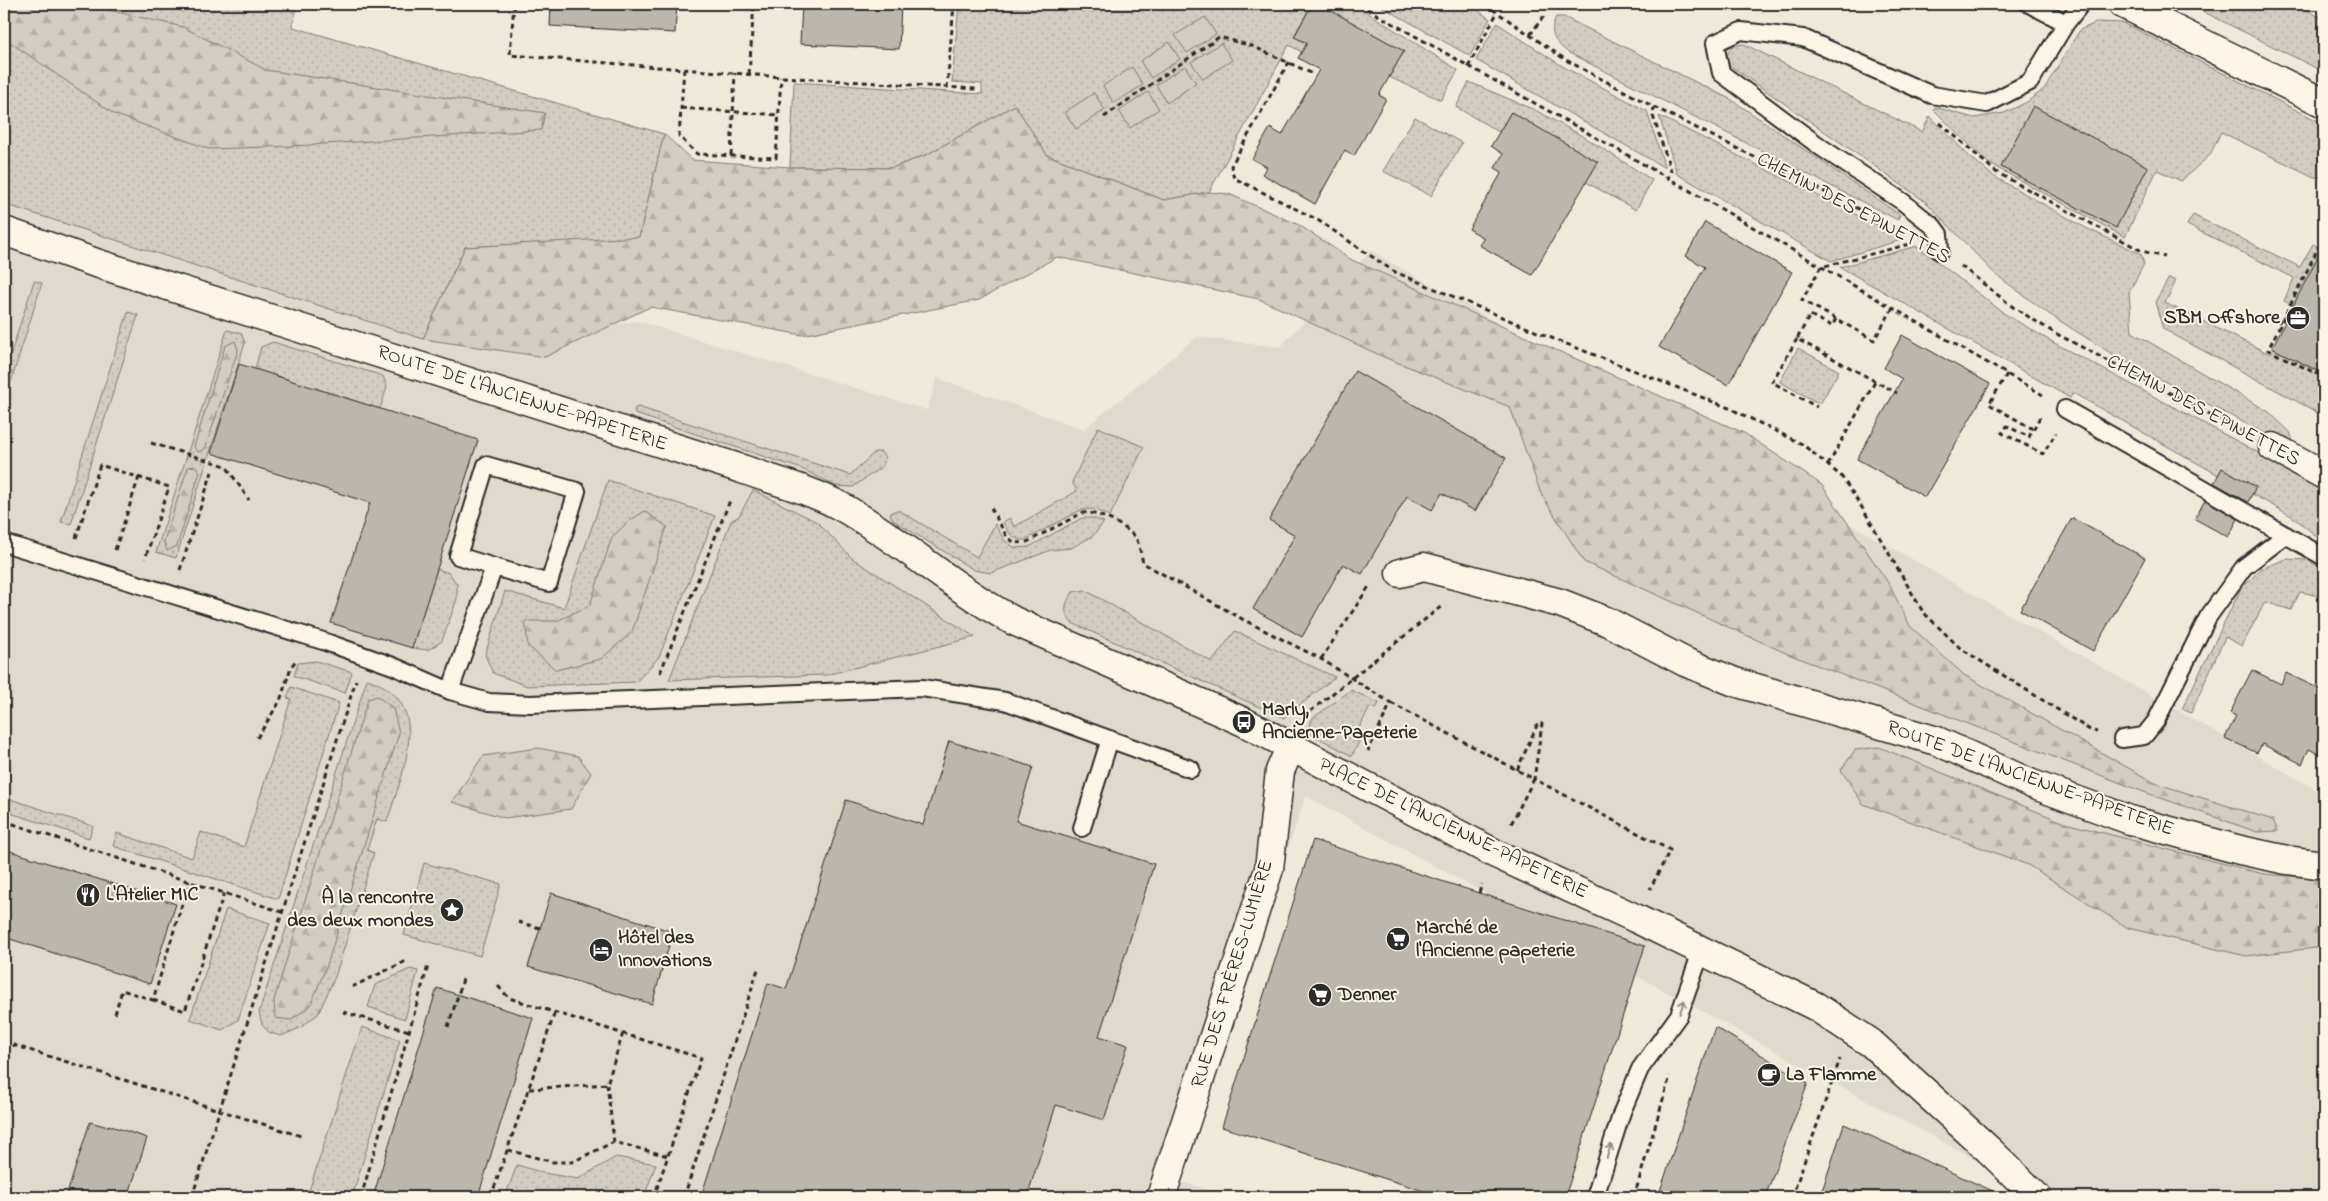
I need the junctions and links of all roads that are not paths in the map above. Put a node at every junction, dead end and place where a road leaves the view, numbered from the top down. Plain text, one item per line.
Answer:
1 (2029, 4) edge
2 (2081, 4) edge
3 (2123, 4) edge
4 (2066, 23) junction
5 (2324, 103) edge
6 (4, 231) edge
7 (1940, 252) road end
8 (2067, 410) road end
9 (2273, 447) road end
10 (2324, 475) edge
11 (2286, 535) junction
12 (4, 543) edge
13 (2324, 557) edge
14 (494, 567) junction
15 (1400, 573) road end
16 (1014, 622) joint
17 (450, 691) junction
18 (1110, 739) junction
19 (2122, 739) road end
20 (1290, 748) junction
21 (1191, 769) dead end
22 (1082, 828) dead end
23 (2324, 865) edge
24 (1701, 952) junction
25 (1161, 1197) edge
26 (1595, 1197) edge
27 (2037, 1197) edge

1 - 4 lane
2 - 4 lane
3 - 5 street
4 - 7 lane
6 - 16 street, ROUTE DE L'ANCIENNE-PAPETERIE
8 - 11 lane
9 - 10 street, CHEMIN DES EPINETTES
11 - 13 lane
11 - 19 lane
12 - 17 lane
14 - 14 lane
14 - 17 lane
15 - 23 street, ROUTE DE L'ANCIENNE-PAPETERIE
16 - 20 street, PLACE DE L'ANCIENNE-PAPETERIE
17 - 18 lane
18 - 21 lane
18 - 22 lane
20 - 24 street, PLACE DE L'ANCIENNE-PAPETERIE
20 - 25 street, RUE DES FRÈRES-LUMIÈRE
26 -> 24 lane
24 - 27 street, PLACE DE L'ANCIENNE-PAPETERIE

